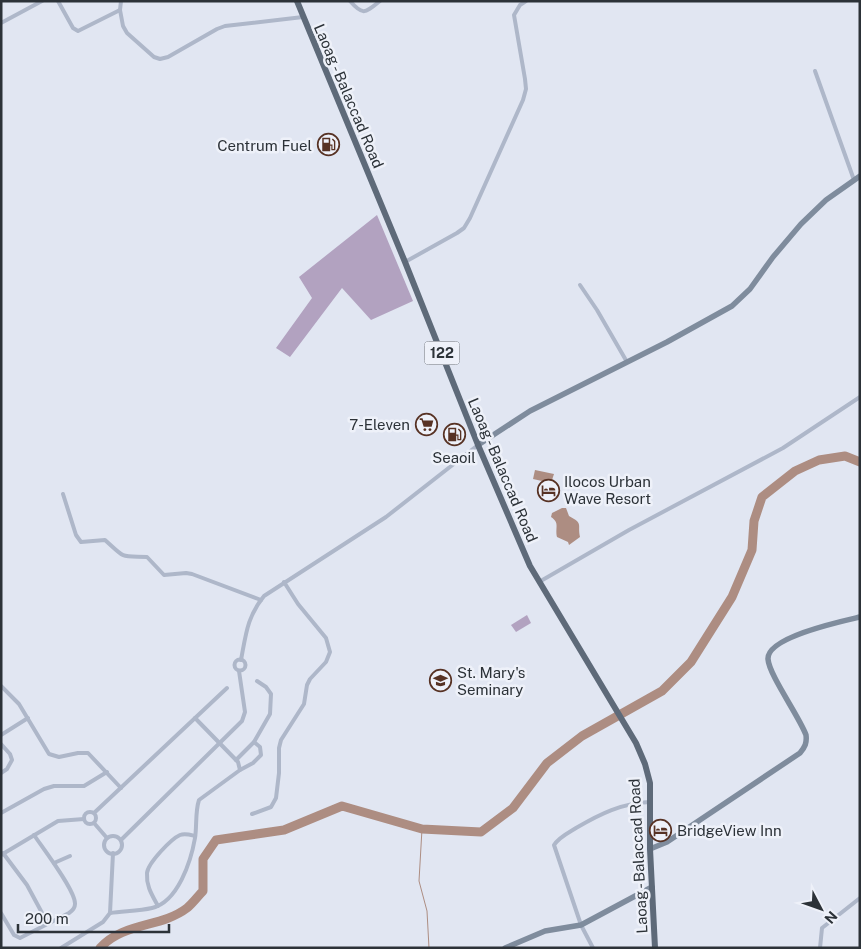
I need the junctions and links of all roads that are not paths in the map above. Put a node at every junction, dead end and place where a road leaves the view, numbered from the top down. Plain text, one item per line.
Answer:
1 (42, 1) edge
2 (58, 1) edge
3 (121, 1) edge
4 (297, 1) edge
5 (350, 1) edge
6 (380, 1) edge
7 (526, 1) edge
8 (120, 10) junction
9 (303, 16) junction
10 (1, 23) edge
11 (815, 71) dead end
12 (860, 176) edge
13 (854, 180) junction
14 (406, 262) junction
15 (580, 284) dead end
16 (628, 362) junction
17 (860, 397) edge
18 (478, 445) junction
19 (63, 494) dead end
20 (284, 582) junction
21 (539, 582) junction
22 (261, 600) junction
23 (860, 618) edge
24 (241, 660) junction
25 (239, 671) junction
26 (256, 681) dead end
27 (1, 686) edge
28 (227, 688) dead end
29 (28, 718) junction
30 (195, 718) junction
31 (1, 735) edge
32 (254, 742) junction
33 (1, 744) edge
34 (220, 744) junction
35 (236, 760) junction
36 (240, 770) junction
37 (107, 772) junction
38 (1, 774) edge
39 (121, 788) junction
40 (650, 802) junction
41 (94, 813) junction
42 (1, 814) edge
43 (252, 814) dead end
44 (84, 819) junction
45 (94, 823) junction
46 (34, 835) junction
47 (195, 836) junction
48 (107, 838) junction
49 (121, 840) junction
50 (650, 849) junction
51 (2, 854) edge
52 (113, 854) junction
53 (70, 856) dead end
54 (54, 863) junction
55 (652, 887) junction
56 (860, 898) edge
57 (158, 906) junction
58 (1, 913) edge
59 (110, 913) junction
60 (48, 924) junction
61 (582, 925) junction
62 (68, 946) edge
63 (61, 948) edge
64 (505, 948) edge
65 (594, 948) edge
66 (656, 948) edge
67 (820, 948) edge

1 - 10 street
2 - 8 street
3 - 8 street
4 - 9 main road, Laoag - Balaccad Road / 122
5 - 6 street
7 - 14 street
8 - 9 street
9 - 14 main road, Laoag - Balaccad Road / 122
11 - 13 street
12 - 13 street
13 - 16 street
14 - 18 main road, Laoag - Balaccad Road / 122
15 - 16 street
16 - 18 street
17 - 21 street
18 - 20 street
18 - 21 main road, Laoag - Balaccad Road / 122
19 - 22 street
20 - 22 street
20 - 43 street
21 - 40 main road, Laoag - Balaccad Road / 122
22 - 24 street
23 - 50 street
24 - 25 street
24 - 25 street
25 - 34 street
26 - 32 street
27 - 29 street
28 - 30 street
29 - 31 street
29 - 37 street
30 - 34 street
30 - 39 street
32 - 35 street
32 - 36 street
33 - 38 street
34 - 35 street
34 - 49 street
35 - 36 street
36 - 47 street
37 - 39 street
37 - 42 street
39 - 41 street
40 - 50 main road, Laoag - Balaccad Road / 122
40 - 61 street
41 - 44 street
41 - 45 street
44 - 45 street
44 - 46 street
45 - 48 street
46 - 51 street
46 - 54 street
47 - 57 street
47 - 57 street
48 - 49 street
48 - 52 street
49 - 52 street
50 - 55 main road, Laoag - Balaccad Road / 122
51 - 60 street
52 - 59 street
53 - 54 street
54 - 60 street
55 - 61 street
55 - 66 main road, Laoag - Balaccad Road / 122
56 - 67 street
57 - 59 street
58 - 60 street
59 - 62 street
61 - 64 street
61 - 65 street
62 - 63 street

